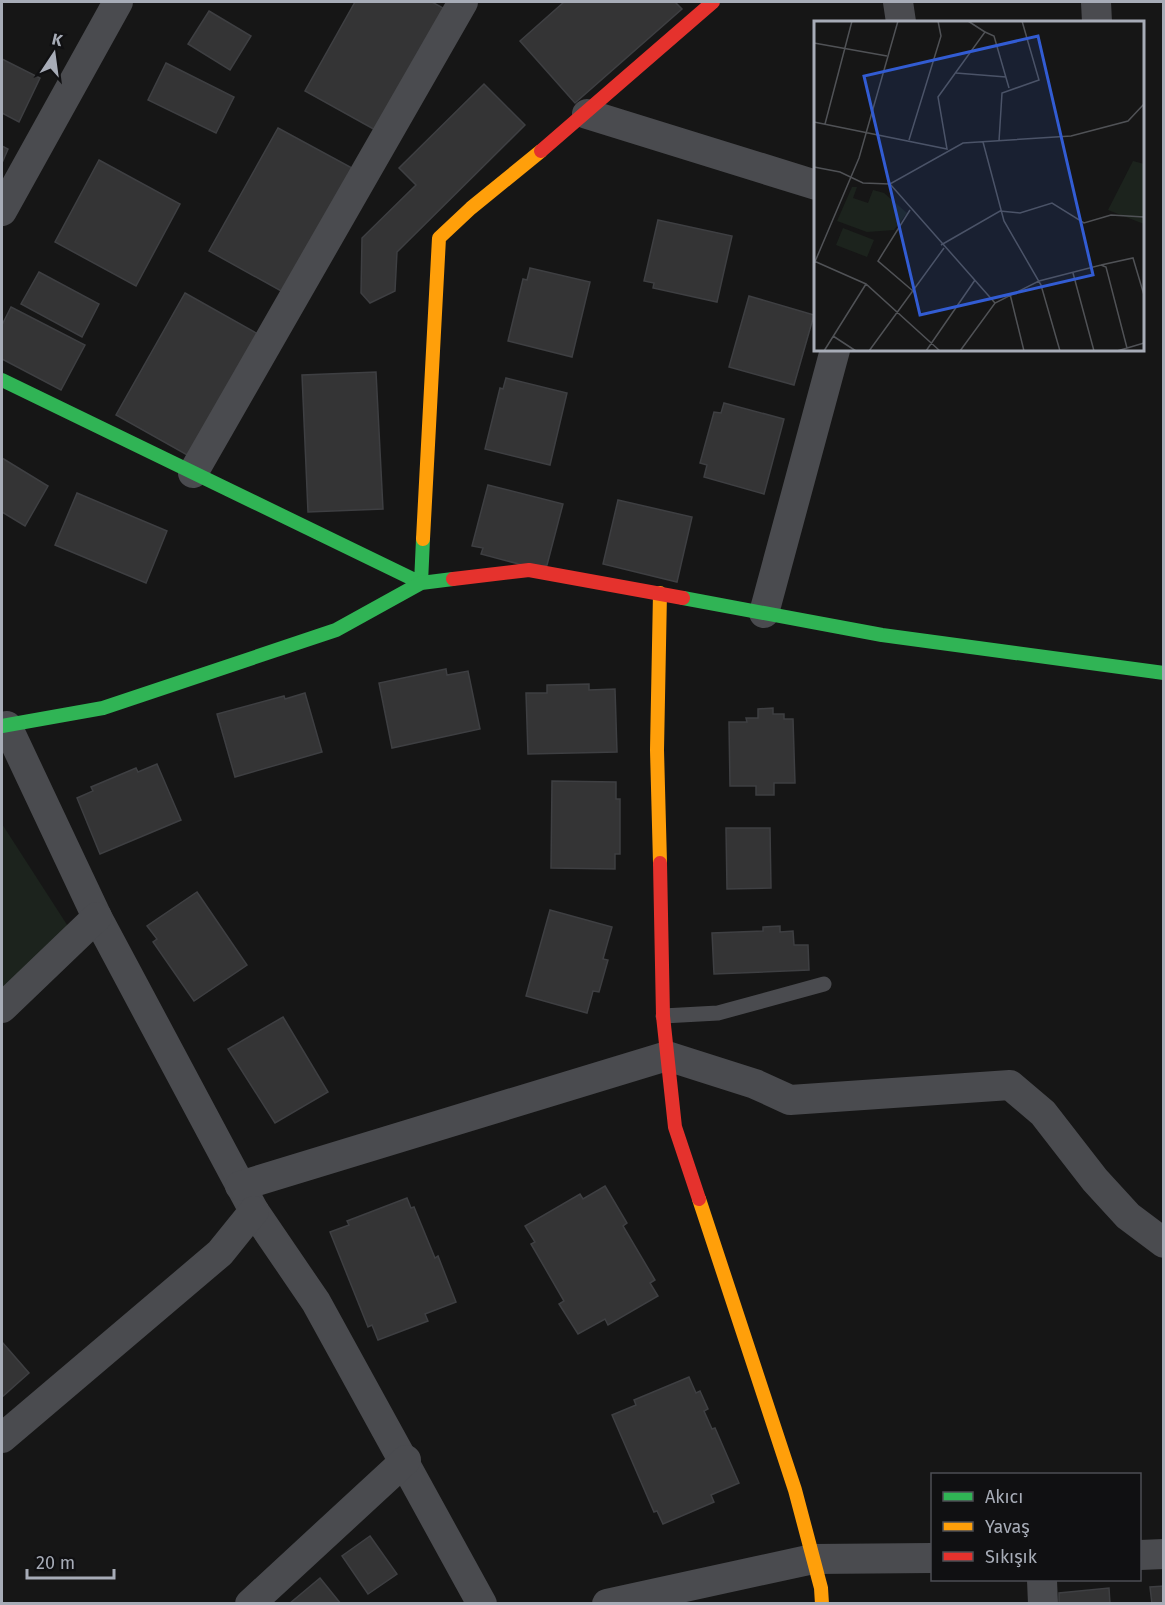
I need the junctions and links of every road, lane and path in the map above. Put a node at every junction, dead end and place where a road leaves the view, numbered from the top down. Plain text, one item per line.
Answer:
1 (118, 2) edge
2 (463, 2) edge
3 (713, 2) edge
4 (898, 2) edge
5 (1096, 2) edge
6 (901, 21) edge
7 (1097, 21) edge
8 (587, 114) junction
9 (814, 184) edge
10 (2, 211) edge
11 (836, 351) edge
12 (2, 380) edge
13 (193, 473) junction
14 (421, 583) junction
15 (660, 593) junction
16 (764, 613) junction
17 (1164, 673) edge
18 (4, 726) edge
19 (97, 917) junction
20 (824, 984) dead end
21 (2, 1008) edge
22 (663, 1016) junction
23 (667, 1056) junction
24 (247, 1199) junction
25 (1164, 1243) edge
26 (2, 1438) edge
27 (406, 1460) junction
28 (1164, 1554) edge
29 (1141, 1555) edge
30 (931, 1558) edge
31 (813, 1559) junction
32 (1042, 1581) edge
33 (610, 1603) edge
34 (250, 1604) edge
35 (482, 1604) edge
36 (822, 1604) edge
37 (1043, 1604) edge

1 - 10 street
2 - 13 street
3 - 8 street
4 - 6 street
5 - 7 street
8 - 9 street
8 - 14 street
11 - 16 street
12 - 13 street
13 - 14 street
14 - 15 street
14 - 18 street
15 - 16 street
15 - 22 street
16 - 17 street
18 - 19 street
19 - 21 street
19 - 24 street
20 - 22 lane
22 - 23 street
23 - 24 street
23 - 25 street
23 - 31 street
24 - 26 street
24 - 27 street
27 - 34 street
27 - 35 street
28 - 29 street
30 - 31 street
31 - 33 street
31 - 36 street
32 - 37 street

